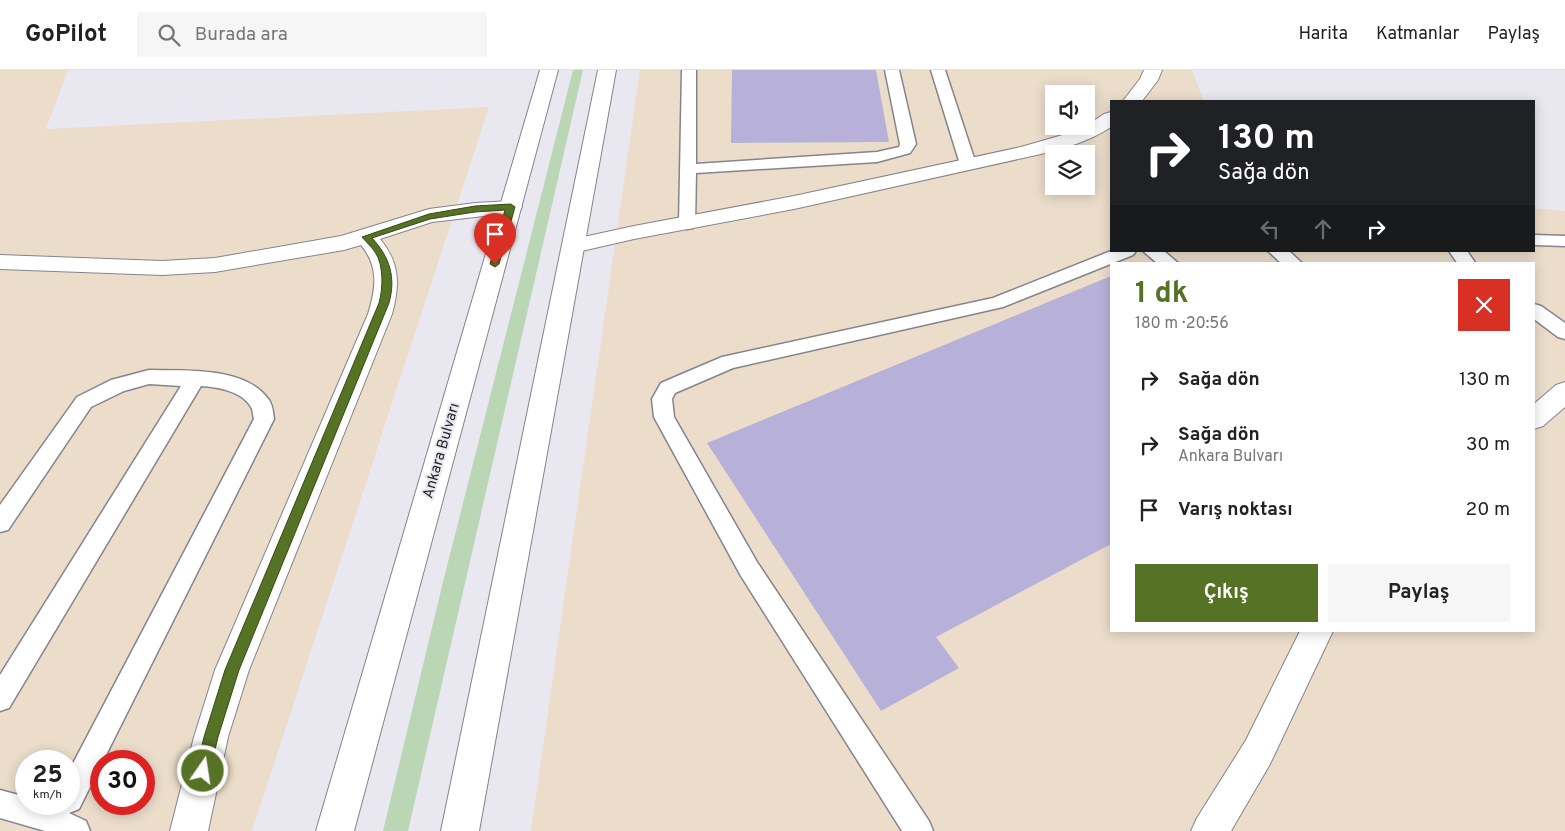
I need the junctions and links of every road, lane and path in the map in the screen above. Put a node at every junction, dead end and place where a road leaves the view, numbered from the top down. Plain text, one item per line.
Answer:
1 (549, 70) edge
2 (607, 70) edge
3 (689, 70) edge
4 (892, 70) edge
5 (938, 70) edge
6 (1153, 70) edge
7 (1133, 100) edge
8 (1110, 119) edge
9 (968, 164) junction
10 (688, 169) junction
11 (511, 207) junction
12 (687, 224) junction
13 (366, 237) junction
14 (1535, 240) edge
15 (1565, 241) edge
16 (573, 246) junction
17 (1124, 252) edge
18 (1153, 252) edge
19 (1278, 252) edge
20 (0, 262) edge
21 (1167, 262) edge
22 (1291, 262) edge
23 (1535, 311) edge
24 (1565, 332) edge
25 (196, 378) junction
26 (1565, 392) edge
27 (1535, 418) edge
28 (0, 523) edge
29 (1316, 632) edge
30 (0, 699) edge
31 (80, 788) edge
32 (0, 804) edge
33 (15, 808) edge
34 (189, 831) edge
35 (335, 831) edge
36 (460, 831) edge
37 (919, 831) edge
38 (1210, 831) edge

1 - 11 street, Ankara Bulvarı
2 - 16 street
3 - 10 lane
4 - 10 lane
5 - 9 lane
6 - 7 street
8 - 9 street
9 - 12 street
10 - 12 lane
11 - 13 street
11 - 35 street, Ankara Bulvarı
12 - 16 street
13 - 20 street
13 - 34 street
14 - 15 lane
16 - 36 street
17 - 37 lane
18 - 21 lane
19 - 22 lane
23 - 24 lane
25 - 28 lane
25 - 30 lane
25 - 31 lane
26 - 27 street
29 - 38 street
32 - 33 lane

